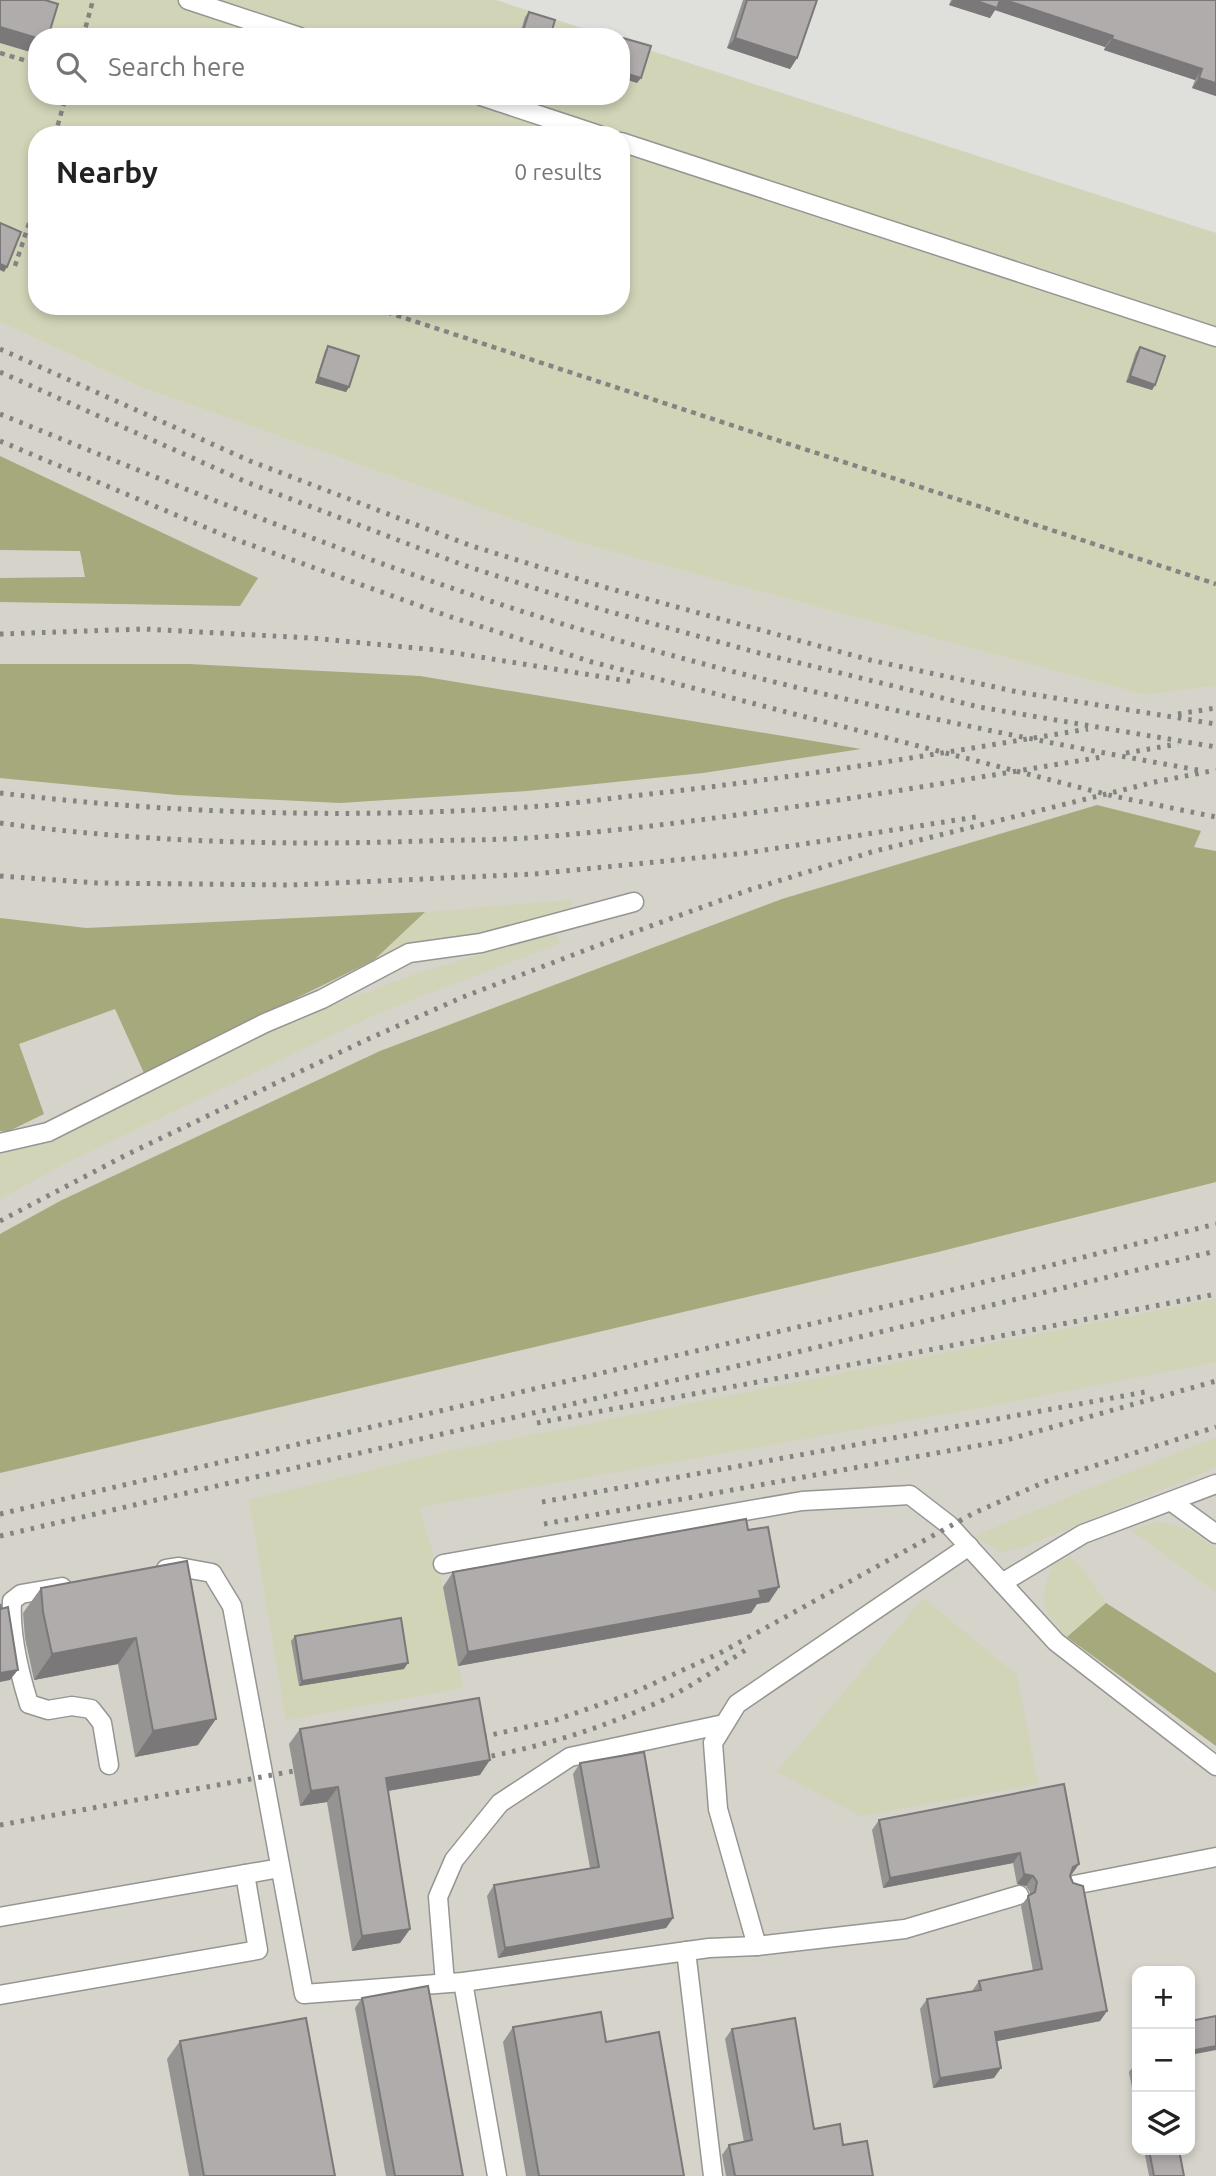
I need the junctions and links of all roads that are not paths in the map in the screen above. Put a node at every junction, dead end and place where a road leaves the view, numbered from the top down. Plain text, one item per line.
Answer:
1 (188, 0) edge
2 (273, 28) edge
3 (508, 105) edge
4 (572, 126) edge
5 (630, 145) edge
6 (1216, 337) edge
7 (634, 902) dead end
8 (0, 1143) edge
9 (1216, 1484) edge
10 (1172, 1502) junction
11 (1216, 1534) edge
12 (969, 1546) junction
13 (443, 1564) dead end
14 (152, 1572) edge
15 (1002, 1583) junction
16 (74, 1585) edge
17 (724, 1724) junction
18 (109, 1765) dead end
19 (1216, 1766) edge
20 (1216, 1857) edge
21 (280, 1868) junction
22 (245, 1874) junction
23 (1074, 1885) edge
24 (1019, 1895) dead end
25 (0, 1917) edge
26 (757, 1946) junction
27 (686, 1951) junction
28 (454, 1982) junction
29 (0, 1995) edge
30 (497, 2176) edge
31 (713, 2176) edge

1 - 2 lane
3 - 4 lane
5 - 6 lane
7 - 8 lane
9 - 10 lane
10 - 11 lane
10 - 15 lane
12 - 13 lane
12 - 15 lane
12 - 17 lane
14 - 21 lane
15 - 19 lane
16 - 18 lane
17 - 26 lane
17 - 28 lane
20 - 23 lane
21 - 22 lane
21 - 28 lane
22 - 25 lane
22 - 29 lane
24 - 26 lane
26 - 27 lane
27 - 28 lane
27 - 31 lane
28 - 30 lane

